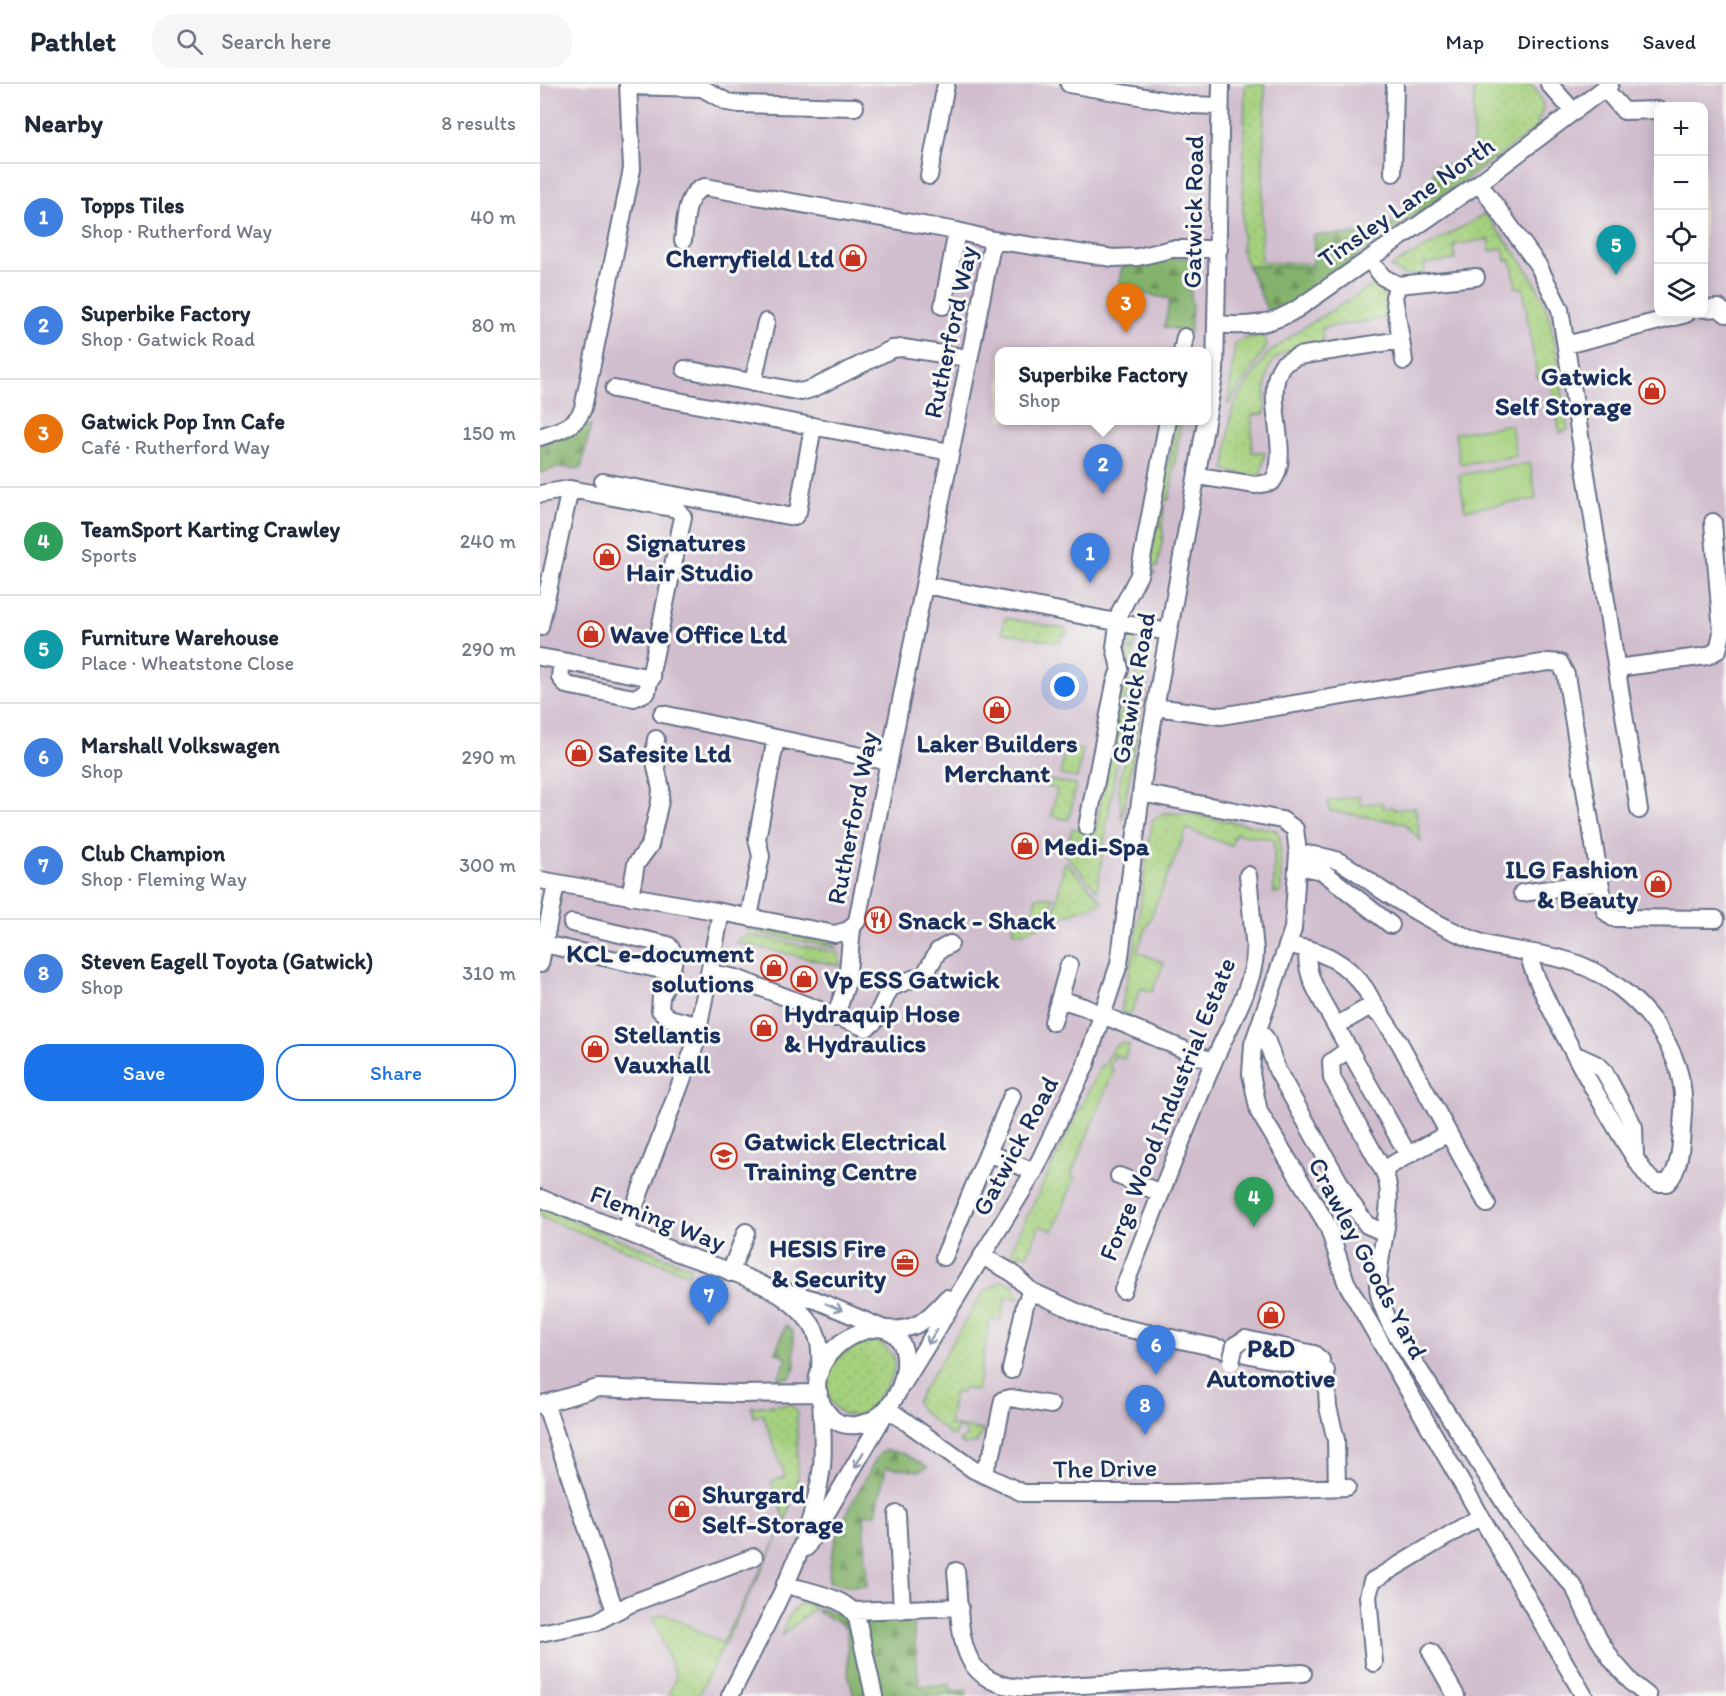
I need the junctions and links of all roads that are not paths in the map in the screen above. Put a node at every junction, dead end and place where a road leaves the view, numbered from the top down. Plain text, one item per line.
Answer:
1 (946, 84) edge
2 (1069, 84) edge
3 (1221, 84) edge
4 (1395, 84) edge
5 (1549, 84) edge
6 (628, 85) edge
7 (666, 85) edge
8 (1607, 86) edge
9 (1220, 106) junction
10 (855, 107) dead end
11 (1654, 110) edge
12 (1574, 112) junction
13 (1393, 173) dead end
14 (929, 176) dead end
15 (1479, 183) junction
16 (964, 233) junction
17 (683, 240) dead end
18 (993, 240) junction
19 (1219, 249) junction
20 (1370, 261) junction
21 (1476, 277) dead end
22 (1398, 285) junction
23 (944, 306) dead end
24 (1708, 309) edge
25 (1726, 314) edge
26 (1671, 318) edge
27 (766, 322) dead end
28 (1217, 324) junction
29 (1401, 340) junction
30 (1566, 345) junction
31 (968, 358) junction
32 (1404, 361) dead end
33 (685, 369) dead end
34 (753, 383) junction
35 (614, 389) dead end
36 (1211, 396) edge
37 (1167, 425) edge
38 (1206, 425) edge
39 (813, 426) junction
40 (540, 437) edge
41 (950, 452) junction
42 (1198, 476) junction
43 (603, 482) dead end
44 (570, 489) junction
45 (540, 494) edge
46 (1713, 522) dead end
47 (925, 585) junction
48 (1118, 623) junction
49 (540, 627) edge
50 (1168, 632) junction
51 (540, 657) edge
52 (562, 661) junction
53 (1617, 668) junction
54 (652, 678) junction
55 (1156, 707) junction
56 (662, 714) dead end
57 (776, 738) junction
58 (656, 739) dead end
59 (889, 762) junction
60 (1141, 793) junction
61 (1639, 810) dead end
62 (1087, 827) dead end
63 (1298, 860) junction
64 (1248, 875) dead end
65 (548, 882) edge
66 (1599, 882) junction
67 (1522, 893) dead end
68 (630, 897) junction
69 (721, 912) junction
70 (749, 917) junction
71 (1716, 919) dead end
72 (572, 924) dead end
73 (1391, 925) dead end
74 (852, 928) junction
75 (544, 944) junction
76 (950, 944) dead end
77 (1289, 945) junction
78 (1308, 949) junction
79 (1529, 953) junction
80 (540, 964) edge
81 (1069, 965) dead end
82 (671, 972) junction
83 (711, 973) junction
84 (1060, 999) junction
85 (1374, 1004) junction
86 (1104, 1017) junction
87 (835, 1018) junction
88 (1053, 1022) dead end
89 (700, 1026) junction
90 (1336, 1026) junction
91 (1258, 1029) junction
92 (1349, 1049) junction
93 (1213, 1062) junction
94 (1012, 1096) dead end
95 (1447, 1134) junction
96 (989, 1153) junction
97 (1408, 1155) junction
98 (1383, 1170) junction
99 (1034, 1172) junction
100 (1119, 1176) dead end
101 (1161, 1193) junction
102 (540, 1198) edge
103 (1487, 1204) dead end
104 (625, 1232) junction
105 (746, 1232) dead end
106 (1383, 1232) junction
107 (944, 1257) dead end
108 (978, 1263) junction
109 (730, 1273) junction
110 (758, 1284) junction
111 (1123, 1290) dead end
112 (1031, 1291) junction
113 (885, 1329) junction
114 (1231, 1362) dead end
115 (1320, 1369) junction
116 (1011, 1370) dead end
117 (820, 1372) junction
118 (903, 1384) junction
119 (820, 1397) junction
120 (543, 1404) edge
121 (1051, 1405) dead end
122 (888, 1409) junction
123 (982, 1474) junction
124 (897, 1514) dead end
125 (1481, 1516) junction
126 (754, 1557) dead end
127 (956, 1571) dead end
128 (786, 1581) junction
129 (960, 1607) junction
130 (902, 1610) junction
131 (615, 1611) junction
132 (853, 1611) junction
133 (540, 1633) edge
134 (1431, 1652) dead end
135 (1374, 1663) dead end
136 (1303, 1673) dead end
137 (730, 1696) edge
138 (874, 1696) edge
139 (1456, 1696) edge
140 (1584, 1696) edge
141 (1648, 1696) edge

1 - 14 street
2 - 9 street
3 - 9 street, Gatwick Road
4 - 13 street
5 - 12 street
6 - 7 street
6 - 40 street
7 - 10 street
8 - 11 street
8 - 12 street, Tinsley Lane North
9 - 19 street, Gatwick Road
12 - 15 street, Tinsley Lane North
15 - 20 street, Tinsley Lane North
15 - 30 street
16 - 17 street
16 - 18 street
16 - 23 street
18 - 19 street, Rutherford Way
18 - 31 street, Rutherford Way
19 - 28 street, Gatwick Road
20 - 22 street
20 - 28 street, Tinsley Lane North
21 - 22 street
22 - 29 street
24 - 25 street
26 - 30 street
27 - 34 street
28 - 36 street, Gatwick Road
29 - 32 street
29 - 42 street
30 - 53 street
31 - 34 street
31 - 41 street, Rutherford Way
33 - 34 street
35 - 39 street
37 - 48 street
38 - 42 street, Gatwick Road
39 - 41 street
39 - 43 street
41 - 47 street, Rutherford Way
42 - 50 street, Gatwick Road
44 - 45 street
44 - 49 street
44 - 54 street
46 - 53 street
47 - 48 street
47 - 59 street, Rutherford Way
48 - 50 street
48 - 62 street
50 - 55 street, Gatwick Road
51 - 52 street
52 - 54 street
52 - 54 street
53 - 61 street
55 - 60 street, Gatwick Road
55 - 66 street
56 - 57 street
57 - 59 street
57 - 70 street
58 - 68 street
59 - 74 street, Rutherford Way
60 - 63 street, Crawley Goods Yard
60 - 86 street, Gatwick Road
63 - 73 street
63 - 77 street, Crawley Goods Yard
63 - 79 street
64 - 93 street, Forge Wood Industrial Estate
65 - 68 street, Rutherford Way
65 - 75 street
66 - 67 street
66 - 71 street
68 - 69 street, Rutherford Way
69 - 70 street, Rutherford Way
69 - 83 street
70 - 74 street, Rutherford Way
72 - 82 street
74 - 87 street
75 - 80 street
75 - 82 street
76 - 87 street
77 - 78 street
77 - 91 street, Crawley Goods Yard
78 - 85 street
78 - 90 street
79 - 79 street
81 - 84 street
82 - 89 street
83 - 87 street
83 - 89 street
84 - 86 street
84 - 88 street
85 - 90 street
85 - 95 street
86 - 93 street
86 - 99 street, Gatwick Road
89 - 104 street
90 - 92 street
91 - 106 street
91 - 125 street, Crawley Goods Yard
92 - 97 street
92 - 98 street
93 - 101 street, Forge Wood Industrial Estate
94 - 96 street
95 - 97 street
95 - 103 street
96 - 99 street
96 - 107 street
97 - 98 street
98 - 106 street
99 - 108 street, Gatwick Road
100 - 101 street
101 - 111 street, Forge Wood Industrial Estate
102 - 104 street, Fleming Way
104 - 109 street, Fleming Way
105 - 109 street
106 - 141 street
108 - 112 street
108 - 113 street, Gatwick Road
108 -> 118 street, Gatwick Road
109 - 110 street, Fleming Way
110 -> 113 street, Fleming Way
110 - 117 street, Fleming Way
112 - 115 street
112 - 116 street
113 - 117 street
113 - 118 street
114 - 115 street, bridge
115 - 123 street, The Drive
117 - 119 street
118 - 122 street
119 - 120 street
119 - 122 street
119 - 128 street
120 - 131 street
121 - 123 street
122 - 123 street, The Drive
122 -> 128 street
124 - 130 street
125 - 135 street
125 - 140 street, Crawley Goods Yard
126 - 131 street
127 - 129 street
128 - 132 street
128 - 137 street
129 - 130 street
129 - 136 street
130 - 132 street
131 - 133 street
132 - 138 street
134 - 139 street

